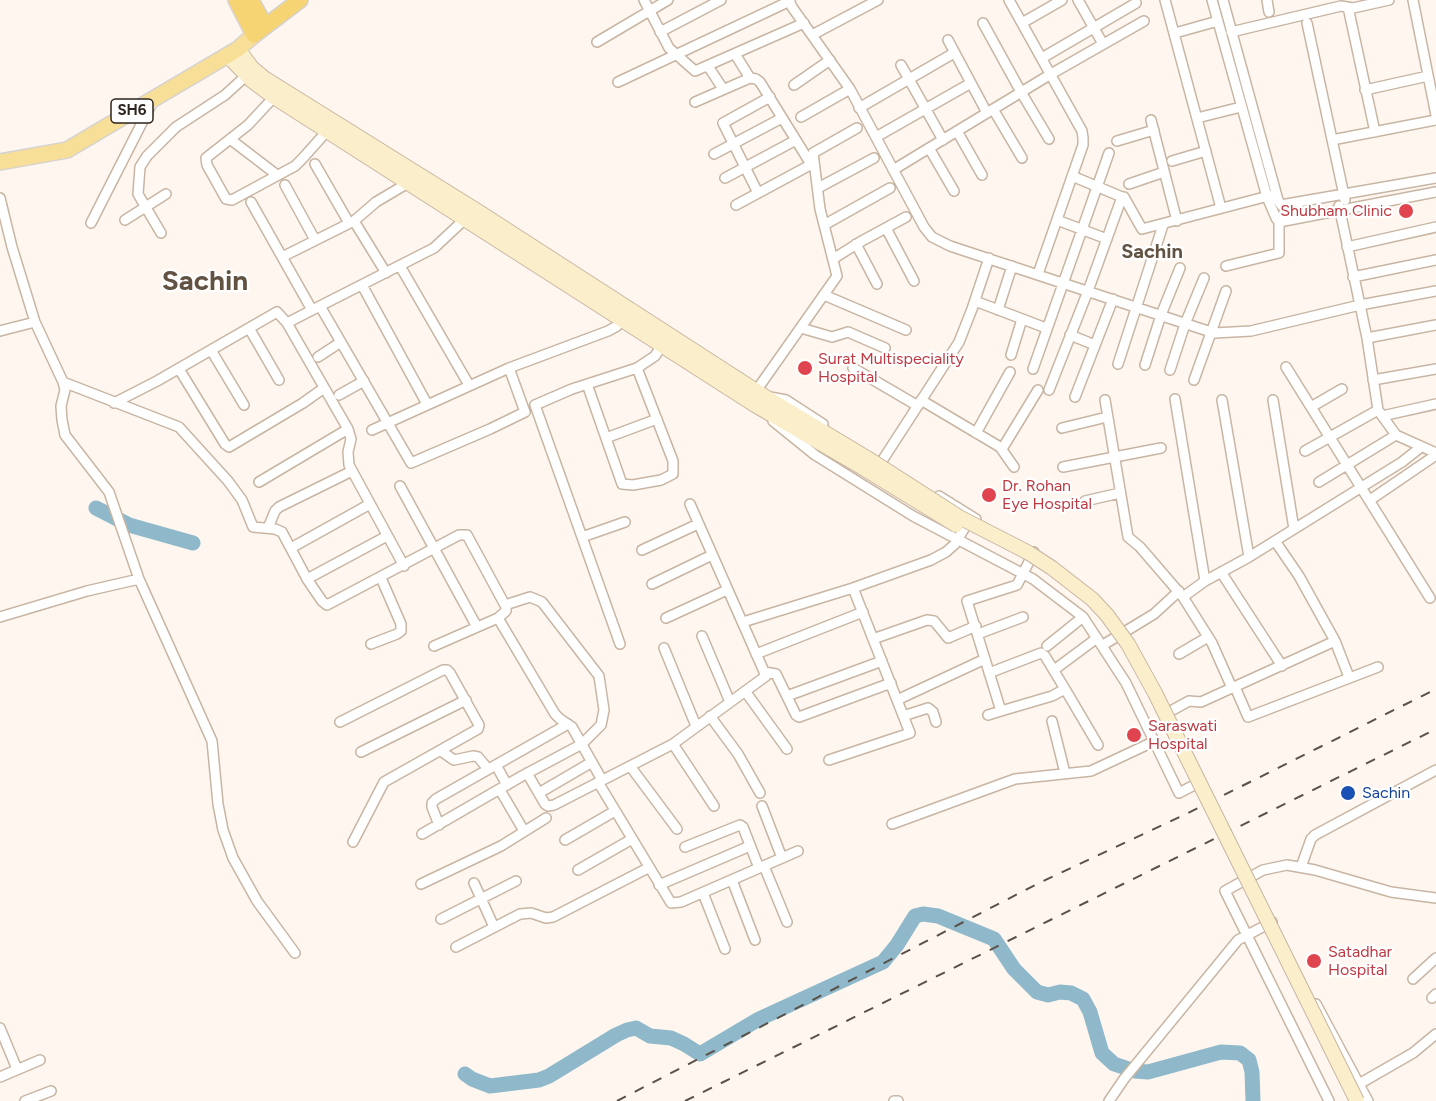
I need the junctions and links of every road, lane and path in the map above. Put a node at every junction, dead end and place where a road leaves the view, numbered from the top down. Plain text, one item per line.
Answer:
1 (236, 0) edge
2 (251, 0) edge
3 (300, 0) edge
4 (644, 0) edge
5 (668, 0) edge
6 (721, 0) edge
7 (790, 0) edge
8 (878, 0) edge
9 (1010, 0) edge
10 (1062, 0) edge
11 (1078, 0) edge
12 (1165, 0) edge
13 (1212, 0) edge
14 (1222, 0) edge
15 (1267, 0) edge
16 (1389, 0) edge
17 (1413, 0) edge
18 (1136, 3) dead end
19 (1343, 4) edge
20 (651, 10) junction
21 (1269, 12) dead end
22 (1144, 21) dead end
23 (1218, 21) junction
24 (804, 23) junction
25 (983, 23) dead end
26 (1022, 23) junction
27 (1307, 23) dead end
28 (1094, 28) junction
29 (259, 31) junction
30 (660, 32) junction
31 (1231, 32) junction
32 (1175, 33) junction
33 (812, 35) junction
34 (948, 40) dead end
35 (597, 42) dead end
36 (1103, 44) junction
37 (232, 52) junction
38 (954, 53) junction
39 (735, 54) junction
40 (675, 55) junction
41 (1042, 58) junction
42 (830, 60) junction
43 (901, 65) dead end
44 (708, 66) junction
45 (1051, 74) junction
46 (247, 75) junction
47 (1428, 76) junction
48 (750, 78) junction
49 (909, 80) junction
50 (618, 82) dead end
51 (970, 83) junction
52 (794, 85) dead end
53 (723, 89) junction
54 (850, 89) junction
55 (1365, 90) junction
56 (1021, 92) junction
57 (155, 97) junction
58 (274, 97) junction
59 (770, 98) junction
60 (695, 102) dead end
61 (1241, 107) junction
62 (859, 108) junction
63 (926, 109) junction
64 (990, 111) junction
65 (801, 117) dead end
66 (1436, 117) edge
67 (782, 118) junction
68 (1197, 118) junction
69 (857, 128) dead end
70 (327, 131) junction
71 (957, 131) junction
72 (1375, 132) junction
73 (876, 137) junction
74 (230, 139) junction
75 (1049, 139) dead end
76 (796, 140) junction
77 (943, 140) junction
78 (1117, 141) dead end
79 (1332, 141) junction
80 (732, 144) junction
81 (929, 148) junction
82 (1206, 152) junction
83 (1109, 153) dead end
84 (714, 154) dead end
85 (874, 158) dead end
86 (1022, 158) dead end
87 (1172, 161) dead end
88 (0, 162) edge
89 (315, 165) dead end
90 (813, 167) junction
91 (744, 168) junction
92 (893, 170) junction
93 (1164, 172) junction
94 (277, 175) junction
95 (982, 175) dead end
96 (1072, 176) junction
97 (724, 178) dead end
98 (1436, 178) edge
99 (408, 183) junction
100 (1129, 184) dead end
101 (285, 185) dead end
102 (1097, 187) junction
103 (818, 188) junction
104 (890, 188) dead end
105 (954, 191) dead end
106 (1436, 192) edge
107 (166, 194) dead end
108 (758, 194) junction
109 (1271, 196) junction
110 (1341, 196) junction
111 (1122, 197) junction
112 (0, 198) edge
113 (251, 202) dead end
114 (736, 205) dead end
115 (145, 208) junction
116 (1221, 208) junction
117 (1343, 209) junction
118 (469, 216) junction
119 (906, 218) dead end
120 (125, 220) dead end
121 (1057, 220) junction
122 (1177, 221) junction
123 (352, 222) junction
124 (1279, 222) junction
125 (91, 223) dead end
126 (824, 225) junction
127 (1163, 225) junction
128 (1436, 227) edge
129 (886, 228) junction
130 (1082, 230) junction
131 (161, 233) dead end
132 (1107, 239) junction
133 (315, 240) junction
134 (856, 244) junction
135 (1347, 247) junction
136 (282, 257) junction
137 (989, 258) junction
138 (539, 259) junction
139 (833, 259) junction
140 (1436, 260) edge
141 (400, 266) junction
142 (1012, 266) junction
143 (1226, 266) dead end
144 (1180, 268) dead end
145 (386, 273) junction
146 (1038, 274) junction
147 (1353, 277) junction
148 (1204, 278) dead end
149 (914, 281) dead end
150 (1063, 283) junction
151 (878, 284) dead end
152 (362, 285) junction
153 (1088, 291) junction
154 (1226, 291) dead end
155 (1436, 291) edge
156 (824, 295) junction
157 (1113, 299) junction
158 (975, 301) junction
159 (1360, 305) junction
160 (1137, 307) junction
161 (316, 308) junction
162 (998, 310) junction
163 (1161, 315) junction
164 (622, 319) junction
165 (1023, 319) junction
166 (35, 322) junction
167 (287, 323) junction
168 (640, 323) junction
169 (1185, 324) junction
170 (1436, 325) edge
171 (249, 328) junction
172 (801, 328) junction
173 (1046, 328) junction
174 (906, 330) dead end
175 (0, 331) edge
176 (1210, 332) junction
177 (1070, 335) junction
178 (1367, 338) junction
179 (341, 342) junction
180 (662, 345) junction
181 (1095, 345) junction
182 (885, 348) dead end
183 (211, 350) junction
184 (1011, 355) dead end
185 (318, 357) dead end
186 (1118, 364) dead end
187 (1145, 365) dead end
188 (1286, 367) dead end
189 (509, 368) junction
190 (637, 368) junction
191 (853, 368) dead end
192 (179, 369) junction
193 (1033, 369) dead end
194 (1436, 369) edge
195 (1170, 370) dead end
196 (1010, 372) dead end
197 (279, 380) dead end
198 (1194, 380) dead end
199 (1373, 380) junction
200 (364, 381) junction
201 (63, 382) junction
202 (587, 384) junction
203 (469, 385) junction
204 (324, 388) junction
205 (1342, 389) dead end
206 (1038, 390) dead end
207 (1049, 390) dead end
208 (339, 395) dead end
209 (757, 397) junction
210 (1075, 397) dead end
211 (1175, 399) dead end
212 (1104, 400) dead end
213 (1222, 400) dead end
214 (1273, 400) dead end
215 (114, 403) junction
216 (920, 403) junction
217 (427, 404) junction
218 (1436, 404) edge
219 (244, 405) dead end
220 (535, 405) junction
221 (1311, 408) junction
222 (524, 410) junction
223 (1380, 413) junction
224 (1107, 417) junction
225 (657, 419) junction
226 (388, 422) junction
227 (1062, 428) dead end
228 (348, 429) junction
229 (372, 430) dead end
230 (976, 432) junction
231 (1396, 435) junction
232 (1330, 437) junction
233 (606, 438) junction
234 (1421, 447) junction
235 (1161, 448) dead end
236 (1002, 449) junction
237 (1305, 451) dead end
238 (1436, 454) edge
239 (1114, 457) junction
240 (882, 461) junction
241 (865, 463) junction
242 (1348, 464) junction
243 (1014, 467) dead end
244 (1063, 468) dead end
245 (352, 471) junction
246 (259, 482) dead end
247 (1319, 482) dead end
248 (400, 486) dead end
249 (1362, 487) junction
250 (1120, 493) junction
251 (1370, 500) junction
252 (1085, 501) dead end
253 (370, 504) junction
254 (690, 504) dead end
255 (971, 516) junction
256 (625, 522) dead end
257 (699, 524) junction
258 (268, 528) junction
259 (1294, 529) junction
260 (387, 536) junction
261 (582, 537) junction
262 (959, 540) junction
263 (1275, 541) junction
264 (291, 548) junction
265 (435, 549) junction
266 (642, 550) dead end
267 (1034, 552) junction
268 (712, 555) junction
269 (1249, 557) junction
270 (404, 566) junction
271 (1221, 572) junction
272 (1022, 573) junction
273 (381, 578) junction
274 (139, 579) junction
275 (307, 579) junction
276 (1205, 580) junction
277 (652, 584) dead end
278 (853, 588) junction
279 (727, 590) junction
280 (1181, 594) junction
281 (1430, 598) dead end
282 (505, 605) junction
283 (863, 612) junction
284 (0, 616) edge
285 (1023, 617) dead end
286 (1083, 617) junction
287 (498, 618) junction
288 (666, 618) dead end
289 (743, 622) junction
290 (477, 627) junction
291 (977, 630) junction
292 (1126, 633) junction
293 (702, 636) dead end
294 (1208, 637) junction
295 (873, 639) junction
296 (1335, 641) junction
297 (1100, 642) junction
298 (371, 644) dead end
299 (620, 644) dead end
300 (434, 646) dead end
301 (1047, 646) dead end
302 (664, 648) dead end
303 (756, 654) junction
304 (1179, 654) dead end
305 (985, 659) junction
306 (882, 661) junction
307 (1282, 666) junction
308 (1378, 667) dead end
309 (1054, 670) junction
310 (764, 672) junction
311 (989, 673) junction
312 (1349, 677) junction
313 (891, 683) junction
314 (1065, 688) junction
315 (1233, 688) junction
316 (745, 691) junction
317 (787, 696) junction
318 (466, 700) junction
319 (897, 700) junction
320 (730, 702) junction
321 (1000, 711) junction
322 (1169, 712) junction
323 (988, 715) dead end
324 (710, 716) junction
325 (903, 716) junction
326 (1052, 721) dead end
327 (340, 722) dead end
328 (936, 722) dead end
329 (568, 724) junction
330 (696, 726) junction
331 (1155, 741) junction
332 (582, 744) junction
333 (673, 744) junction
334 (1098, 745) dead end
335 (787, 749) dead end
336 (441, 751) junction
337 (361, 752) dead end
338 (829, 760) dead end
339 (592, 762) junction
340 (630, 766) junction
341 (492, 767) junction
342 (1436, 770) edge
343 (527, 773) junction
344 (1065, 773) junction
345 (600, 781) junction
346 (503, 787) junction
347 (760, 793) dead end
348 (539, 794) junction
349 (714, 806) dead end
350 (762, 806) dead end
351 (615, 811) junction
352 (546, 818) dead end
353 (892, 824) dead end
354 (439, 825) junction
355 (677, 829) dead end
356 (524, 831) junction
357 (422, 834) dead end
358 (632, 839) junction
359 (565, 840) dead end
360 (353, 842) dead end
361 (750, 846) junction
362 (685, 847) dead end
363 (798, 851) dead end
364 (782, 858) junction
365 (761, 867) junction
366 (1301, 867) junction
367 (648, 868) junction
368 (578, 870) dead end
369 (1250, 877) junction
370 (516, 880) dead end
371 (732, 880) junction
372 (474, 883) dead end
373 (421, 884) dead end
374 (658, 885) junction
375 (703, 893) junction
376 (481, 898) junction
377 (1436, 898) edge
378 (441, 919) dead end
379 (787, 922) dead end
380 (1272, 922) junction
381 (494, 927) junction
382 (1246, 934) junction
383 (756, 940) dead end
384 (456, 947) dead end
385 (726, 949) dead end
386 (296, 953) dead end
387 (1436, 958) edge
388 (1413, 979) dead end
389 (0, 1029) edge
390 (1436, 1034) edge
391 (40, 1060) dead end
392 (17, 1069) junction
393 (0, 1077) edge
394 (1359, 1084) junction
395 (51, 1091) dead end
396 (25, 1101) edge
397 (1109, 1101) edge
398 (1329, 1101) edge
399 (1347, 1101) edge
400 (1358, 1101) edge
401 (1368, 1101) edge

1 - 29 highway
2 - 29 highway
3 - 29 highway
4 - 20 street
5 - 20 street
6 - 30 street
7 - 24 street
7 - 40 street
8 - 33 street
9 - 26 street
10 - 26 street
11 - 28 street
12 - 32 street
13 - 23 street
14 - 31 street
15 - 21 street
16 - 19 street
17 - 47 street
18 - 28 street
19 - 31 street
19 - 55 street
20 - 30 street
20 - 35 street
22 - 36 street
23 - 32 street
23 - 61 street
24 - 33 street
24 - 39 street
25 - 56 street
26 - 41 street
27 - 79 street
28 - 36 street
28 - 41 street
29 - 37 main road, SH6
30 - 40 street
31 - 109 street
32 - 68 street
33 - 42 street
34 - 38 street
36 - 45 street
37 - 46 main road
37 - 57 main road, SH6
37 - 118 main road
38 - 49 street
38 - 51 street
39 - 44 street
39 - 48 street
40 - 44 street
40 - 50 street
41 - 45 street
42 - 52 street
42 - 54 street
43 - 49 street
44 - 53 street
45 - 56 street
45 - 96 street
46 - 58 main road
46 - 115 street
47 - 55 street
47 - 66 street
48 - 53 street
48 - 59 street
49 - 62 street
49 - 63 street
51 - 63 street
51 - 64 street
53 - 60 street
54 - 62 street
54 - 65 street
55 - 72 street
56 - 64 street
56 - 75 street
57 - 88 main road, SH6
57 - 125 street
58 - 70 main road
58 - 74 street
59 - 67 street
59 - 80 street
61 - 68 street
61 - 109 street
62 - 73 street
63 - 73 street
63 - 77 street
64 - 71 street
64 - 86 street
66 - 72 street
67 - 76 street
67 - 80 street
68 - 82 street
69 - 90 street
70 - 94 street
70 - 99 main road
71 - 77 street
71 - 95 street
72 - 79 street
73 - 92 street
74 - 94 street
74 - 94 street
76 - 90 street
76 - 91 street
77 - 81 street
78 - 93 street
79 - 110 street
80 - 84 street
80 - 91 street
81 - 92 street
81 - 105 street
82 - 87 street
82 - 116 street
83 - 102 street
85 - 103 street
89 - 123 street
90 - 103 street
90 - 108 street
91 - 97 street
91 - 108 street
92 - 137 street
93 - 100 street
93 - 122 street
96 - 102 street
96 - 121 street
98 - 110 street
99 - 118 main road
99 - 123 street
101 - 133 street
102 - 111 street
102 - 130 street
103 - 126 street
104 - 126 street
106 - 117 street
107 - 115 street
108 - 114 street
109 - 110 street
109 - 116 street
109 - 124 street
110 - 117 street
111 - 127 street
111 - 132 street
112 - 166 street
113 - 136 street
115 - 120 street
115 - 131 street
116 - 122 street
117 - 124 street
117 - 135 street
118 - 138 main road
118 - 141 street
119 - 129 street
121 - 130 street
121 - 146 street
122 - 127 street
123 - 133 street
123 - 145 street
124 - 143 street
126 - 139 street
127 - 160 street
128 - 135 street
129 - 134 street
129 - 149 street
130 - 132 street
130 - 150 street
132 - 153 street
133 - 136 street
134 - 139 street
134 - 151 street
135 - 147 street
136 - 161 street
137 - 142 street
137 - 158 street
138 - 164 main road
138 - 168 main road
139 - 156 street
140 - 147 street
141 - 145 street
141 - 203 street
142 - 146 street
142 - 162 street
144 - 163 street
145 - 152 street
146 - 150 street
147 - 159 street
148 - 169 street
150 - 153 street
150 - 173 street
152 - 161 street
152 - 217 street
153 - 157 street
153 - 177 street
154 - 176 street
155 - 159 street
156 - 172 street
156 - 174 street
157 - 160 street
157 - 181 street
158 - 162 street
158 - 216 street
159 - 176 street
159 - 178 street
160 - 163 street
160 - 186 street
161 - 167 street
161 - 179 street
162 - 165 street
163 - 169 street
163 - 187 street
164 - 168 main road
164 - 189 street
165 - 173 street
165 - 184 street
166 - 175 street
166 - 201 street
167 - 171 street
167 - 204 street
168 - 180 main road
168 - 209 main road
169 - 176 street
169 - 195 street
170 - 178 street
171 - 183 street
171 - 197 street
172 - 182 street
172 - 209 street
173 - 193 street
176 - 198 street
177 - 181 street
177 - 207 street
178 - 199 street
179 - 185 street
179 - 200 street
180 - 190 street
180 - 209 main road
181 - 210 street
183 - 192 street
183 - 219 street
188 - 221 street
189 - 203 street
189 - 222 street
190 - 202 street
190 - 225 street
191 - 216 street
192 - 204 street
192 - 215 street
194 - 199 street
196 - 230 street
199 - 223 street
200 - 208 street
200 - 226 street
201 - 215 street
201 - 274 street
202 - 220 street
202 - 233 street
203 - 217 street
204 - 228 street
205 - 221 street
206 - 236 street
209 - 240 street
209 - 241 main road
209 - 262 street
211 - 276 street
212 - 224 street
213 - 269 street
214 - 259 street
215 - 258 street
216 - 230 street
216 - 240 street
217 - 226 street
218 - 223 street
220 - 222 street
220 - 261 street
221 - 232 street
222 - 226 street
223 - 231 street
223 - 232 street
224 - 227 street
224 - 239 street
225 - 233 street
225 - 233 street
226 - 229 street
228 - 245 street
228 - 246 street
230 - 236 street
231 - 234 street
231 - 242 street
232 - 237 street
232 - 242 street
234 - 238 street
234 - 249 street
235 - 239 street
236 - 243 street
238 - 251 street
239 - 244 street
239 - 250 street
240 - 255 street
241 - 399 main road, bridge
241 - 400 main road, bridge
242 - 247 street
242 - 249 street
245 - 253 street
245 - 258 street
248 - 265 street
249 - 251 street
249 - 259 street
250 - 252 street
250 - 280 street
251 - 281 street
253 - 260 street
253 - 264 street
254 - 257 street
255 - 262 street
255 - 267 street
256 - 261 street
257 - 266 street
257 - 268 street
258 - 264 street
259 - 263 street
260 - 270 street
260 - 275 street
261 - 299 street
262 - 272 street
262 - 278 street
263 - 269 street
263 - 296 street
264 - 275 street
265 - 270 street
265 - 282 street
265 - 290 street
267 - 272 street
267 - 292 street
268 - 277 street
268 - 279 street
269 - 271 street
270 - 273 street
271 - 276 street
271 - 307 street
272 - 286 street
272 - 291 street
273 - 275 street
273 - 298 street
274 - 284 street
274 - 386 street
276 - 280 street
278 - 283 street
278 - 289 street
279 - 288 street
279 - 289 street
280 - 292 street
280 - 294 street
282 - 287 street
282 - 332 street
283 - 295 street
283 - 303 street
285 - 291 street
286 - 297 street
286 - 301 street
287 - 290 street
287 - 329 street
289 - 303 street
290 - 300 street
291 - 295 street
291 - 305 street
292 - 297 street
292 - 322 street
293 - 320 street
294 - 304 street
294 - 315 street
295 - 306 street
296 - 307 street
296 - 312 street
297 - 309 street
297 - 331 street
302 - 330 street
303 - 310 street
305 - 311 street
305 - 319 street
306 - 313 street
306 - 317 street
307 - 315 street
308 - 312 street
309 - 311 street
309 - 314 street
310 - 316 street
310 - 317 street
311 - 321 street
312 - 315 street
313 - 317 street
313 - 319 street
314 - 321 street
314 - 334 street
315 - 322 street
316 - 320 street
316 - 335 street
318 - 327 street
318 - 336 street
318 - 337 street
319 - 325 street
320 - 324 street
321 - 323 street
322 - 331 street
324 - 330 street
324 - 347 street
325 - 328 street
325 - 338 street
326 - 344 street
329 - 332 street
329 - 341 street
330 - 333 street
331 - 344 street
332 - 339 street
332 - 343 street
333 - 340 street
333 - 349 street
336 - 341 street
336 - 360 street
339 - 345 street
339 - 348 street
340 - 345 street
340 - 355 street
341 - 346 street
341 - 354 street
342 - 366 street
343 - 346 street
343 - 348 street
344 - 353 street
345 - 348 street
345 - 351 street
346 - 354 street
346 - 356 street
350 - 364 street
351 - 358 street
351 - 359 street
352 - 356 street
354 - 357 street
356 - 373 street
358 - 367 street
358 - 368 street
361 - 362 street
361 - 365 street
361 - 374 street
363 - 364 street
364 - 365 street
365 - 371 street
365 - 379 street
366 - 369 street
366 - 377 street
367 - 374 street
367 - 381 street
369 - 380 street
369 - 382 street
370 - 376 street
371 - 375 street
371 - 383 street
372 - 376 street
374 - 375 street
375 - 385 street
376 - 378 street
376 - 381 street
380 - 382 street
380 - 394 street
381 - 384 street
382 - 397 street
382 - 398 street
387 - 388 street
389 - 392 street
390 - 394 street
391 - 392 street
392 - 393 street
394 - 401 street
395 - 396 street

